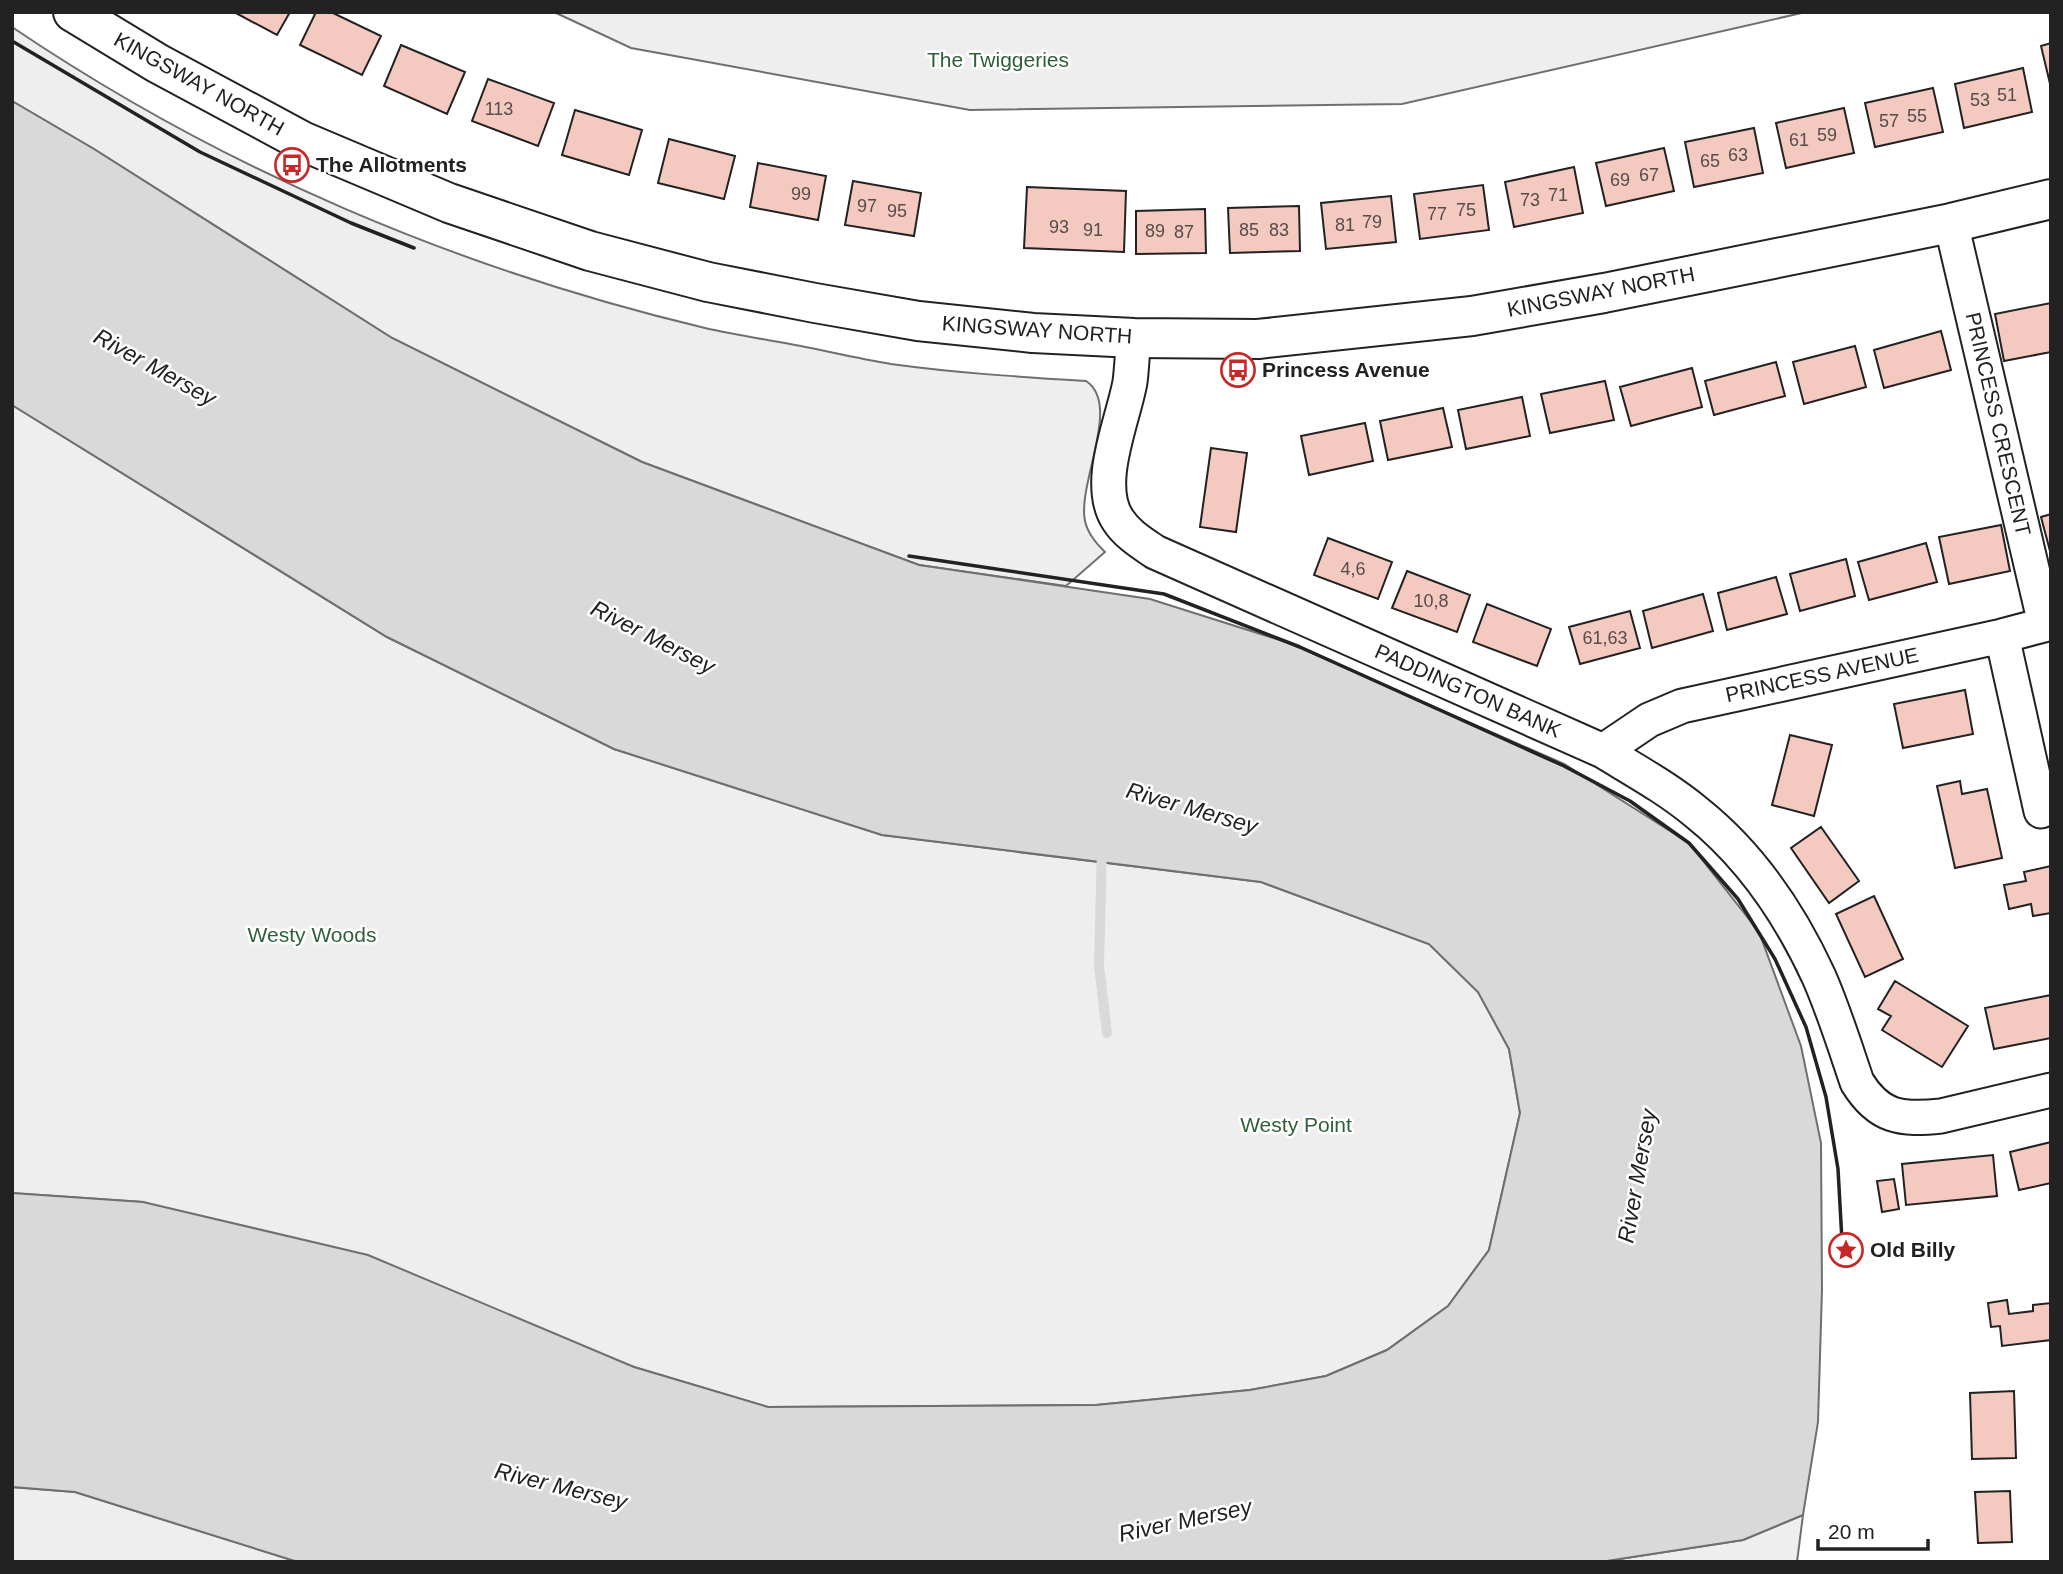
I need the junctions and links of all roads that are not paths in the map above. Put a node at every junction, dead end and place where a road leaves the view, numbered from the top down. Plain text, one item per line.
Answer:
1 (73, 12) edge
2 (2051, 199) edge
3 (1951, 223) junction
4 (1134, 338) junction
5 (2048, 624) edge
6 (2002, 636) junction
7 (1603, 751) junction
8 (2041, 811) dead end
9 (2051, 1090) edge

1 - 4 main road, KINGSWAY NORTH
2 - 3 main road, KINGSWAY NORTH
3 - 4 main road, KINGSWAY NORTH
3 - 5 street, PRINCESS CRESCENT
4 - 7 street, PADDINGTON BANK
5 - 6 street, PRINCESS AVENUE
6 - 7 street, PRINCESS AVENUE
6 - 8 street
7 - 9 street, PADDINGTON BANK

